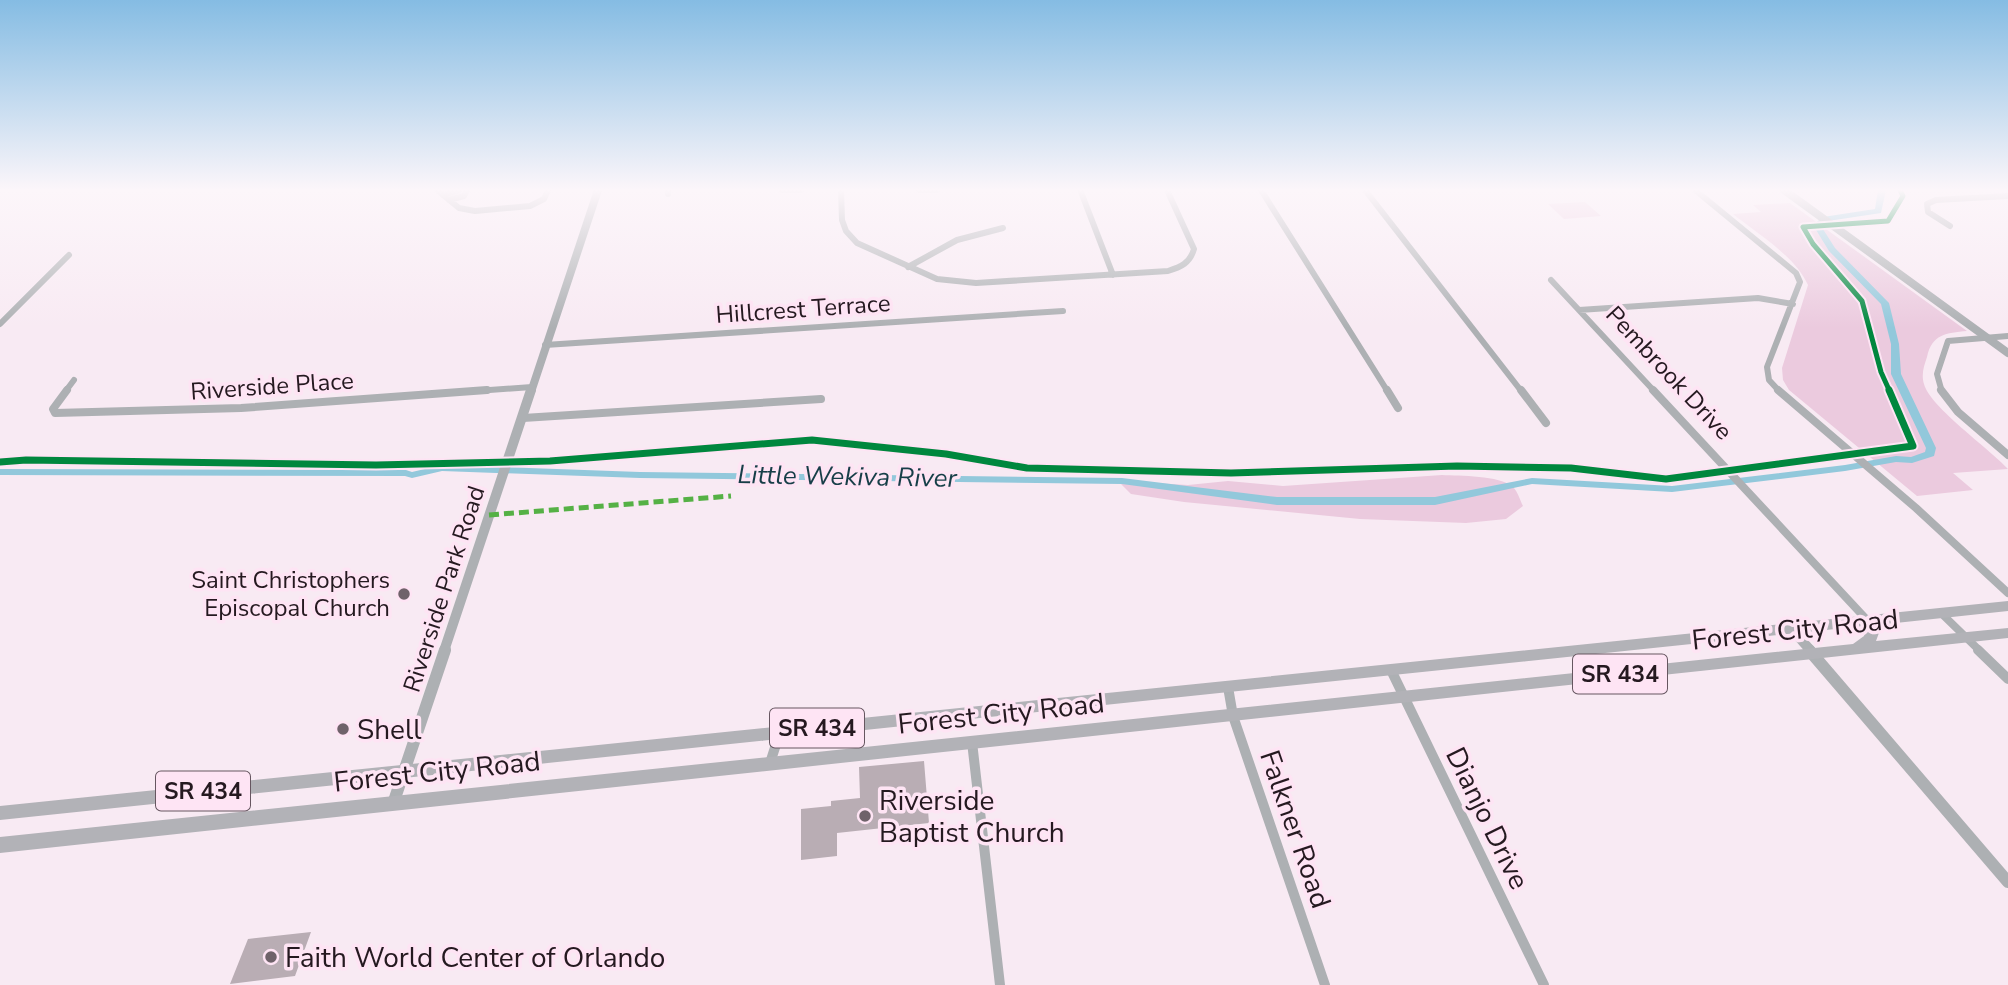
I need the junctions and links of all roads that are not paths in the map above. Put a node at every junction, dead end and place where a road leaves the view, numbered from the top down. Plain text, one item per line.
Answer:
1 (582, 236) edge
2 (851, 236) edge
3 (972, 236) edge
4 (1098, 236) edge
5 (1188, 236) edge
6 (1290, 236) edge
7 (1401, 236) edge
8 (1751, 236) edge
9 (1848, 236) edge
10 (69, 255) dead end
11 (908, 267) junction
12 (1113, 275) junction
13 (1551, 280) dead end
14 (1793, 304) junction
15 (1579, 310) junction
16 (1063, 311) dead end
17 (0, 324) edge
18 (2008, 336) edge
19 (1987, 337) junction
20 (545, 345) junction
21 (2008, 353) edge
22 (74, 380) dead end
23 (532, 387) junction
24 (821, 399) dead end
25 (1398, 408) dead end
26 (523, 418) junction
27 (1546, 423) dead end
28 (2008, 455) edge
29 (2008, 593) edge
30 (2008, 606) edge
31 (1941, 613) junction
32 (1867, 620) junction
33 (1791, 628) junction
34 (2008, 633) edge
35 (1965, 637) junction
36 (1855, 649) junction
37 (1813, 653) junction
38 (1391, 670) junction
39 (2008, 680) edge
40 (1228, 687) junction
41 (1404, 697) junction
42 (1233, 716) junction
43 (780, 732) junction
44 (972, 742) junction
45 (770, 763) junction
46 (406, 769) junction
47 (394, 801) junction
48 (0, 813) edge
49 (0, 845) edge
50 (2008, 882) edge
51 (1000, 985) edge
52 (1325, 985) edge
53 (1544, 985) edge

1 - 20 street, Riverside Park Road
2 - 11 street
3 - 11 street
4 - 12 street
5 - 12 street
6 - 25 street
7 - 27 street
8 - 14 street
9 - 19 street
10 - 17 street
11 - 12 street
13 - 15 street, Pembrook Drive
14 - 15 street
14 - 29 street
15 - 32 street, Pembrook Drive
16 - 20 street, Hillcrest Terrace
18 - 19 street
19 - 21 street
19 - 28 street
20 - 23 street, Riverside Park Road
22 - 23 street, Riverside Place
23 - 26 street, Riverside Park Road
24 - 26 street
26 - 46 street, Riverside Park Road
30 - 31 main road, Forest City Road / SR 434
31 - 32 main road, Forest City Road / SR 434
31 - 35 street
32 - 33 main road, Forest City Road / SR 434
32 - 36 main road
33 - 37 street
33 - 38 main road, Forest City Road / SR 434
34 - 35 main road, Forest City Road / SR 434
35 - 36 main road, Forest City Road / SR 434
35 - 39 street
36 - 37 main road, Forest City Road / SR 434
37 - 41 main road, Forest City Road / SR 434
37 - 50 street
38 - 40 main road, Forest City Road / SR 434
38 - 41 street, Dianjo Drive
40 - 42 street, Falkner Road
40 - 43 main road, Forest City Road / SR 434
41 - 42 main road, Forest City Road / SR 434
41 - 53 street, Dianjo Drive
42 - 44 main road, Forest City Road / SR 434
42 - 52 street, Falkner Road
43 - 45 street
43 - 46 main road, Forest City Road / SR 434
44 - 45 main road, Forest City Road / SR 434
44 - 51 street
45 - 47 main road, Forest City Road / SR 434
46 - 47 street, Riverside Park Road
46 - 48 main road, Forest City Road / SR 434
47 - 49 main road, Forest City Road / SR 434

